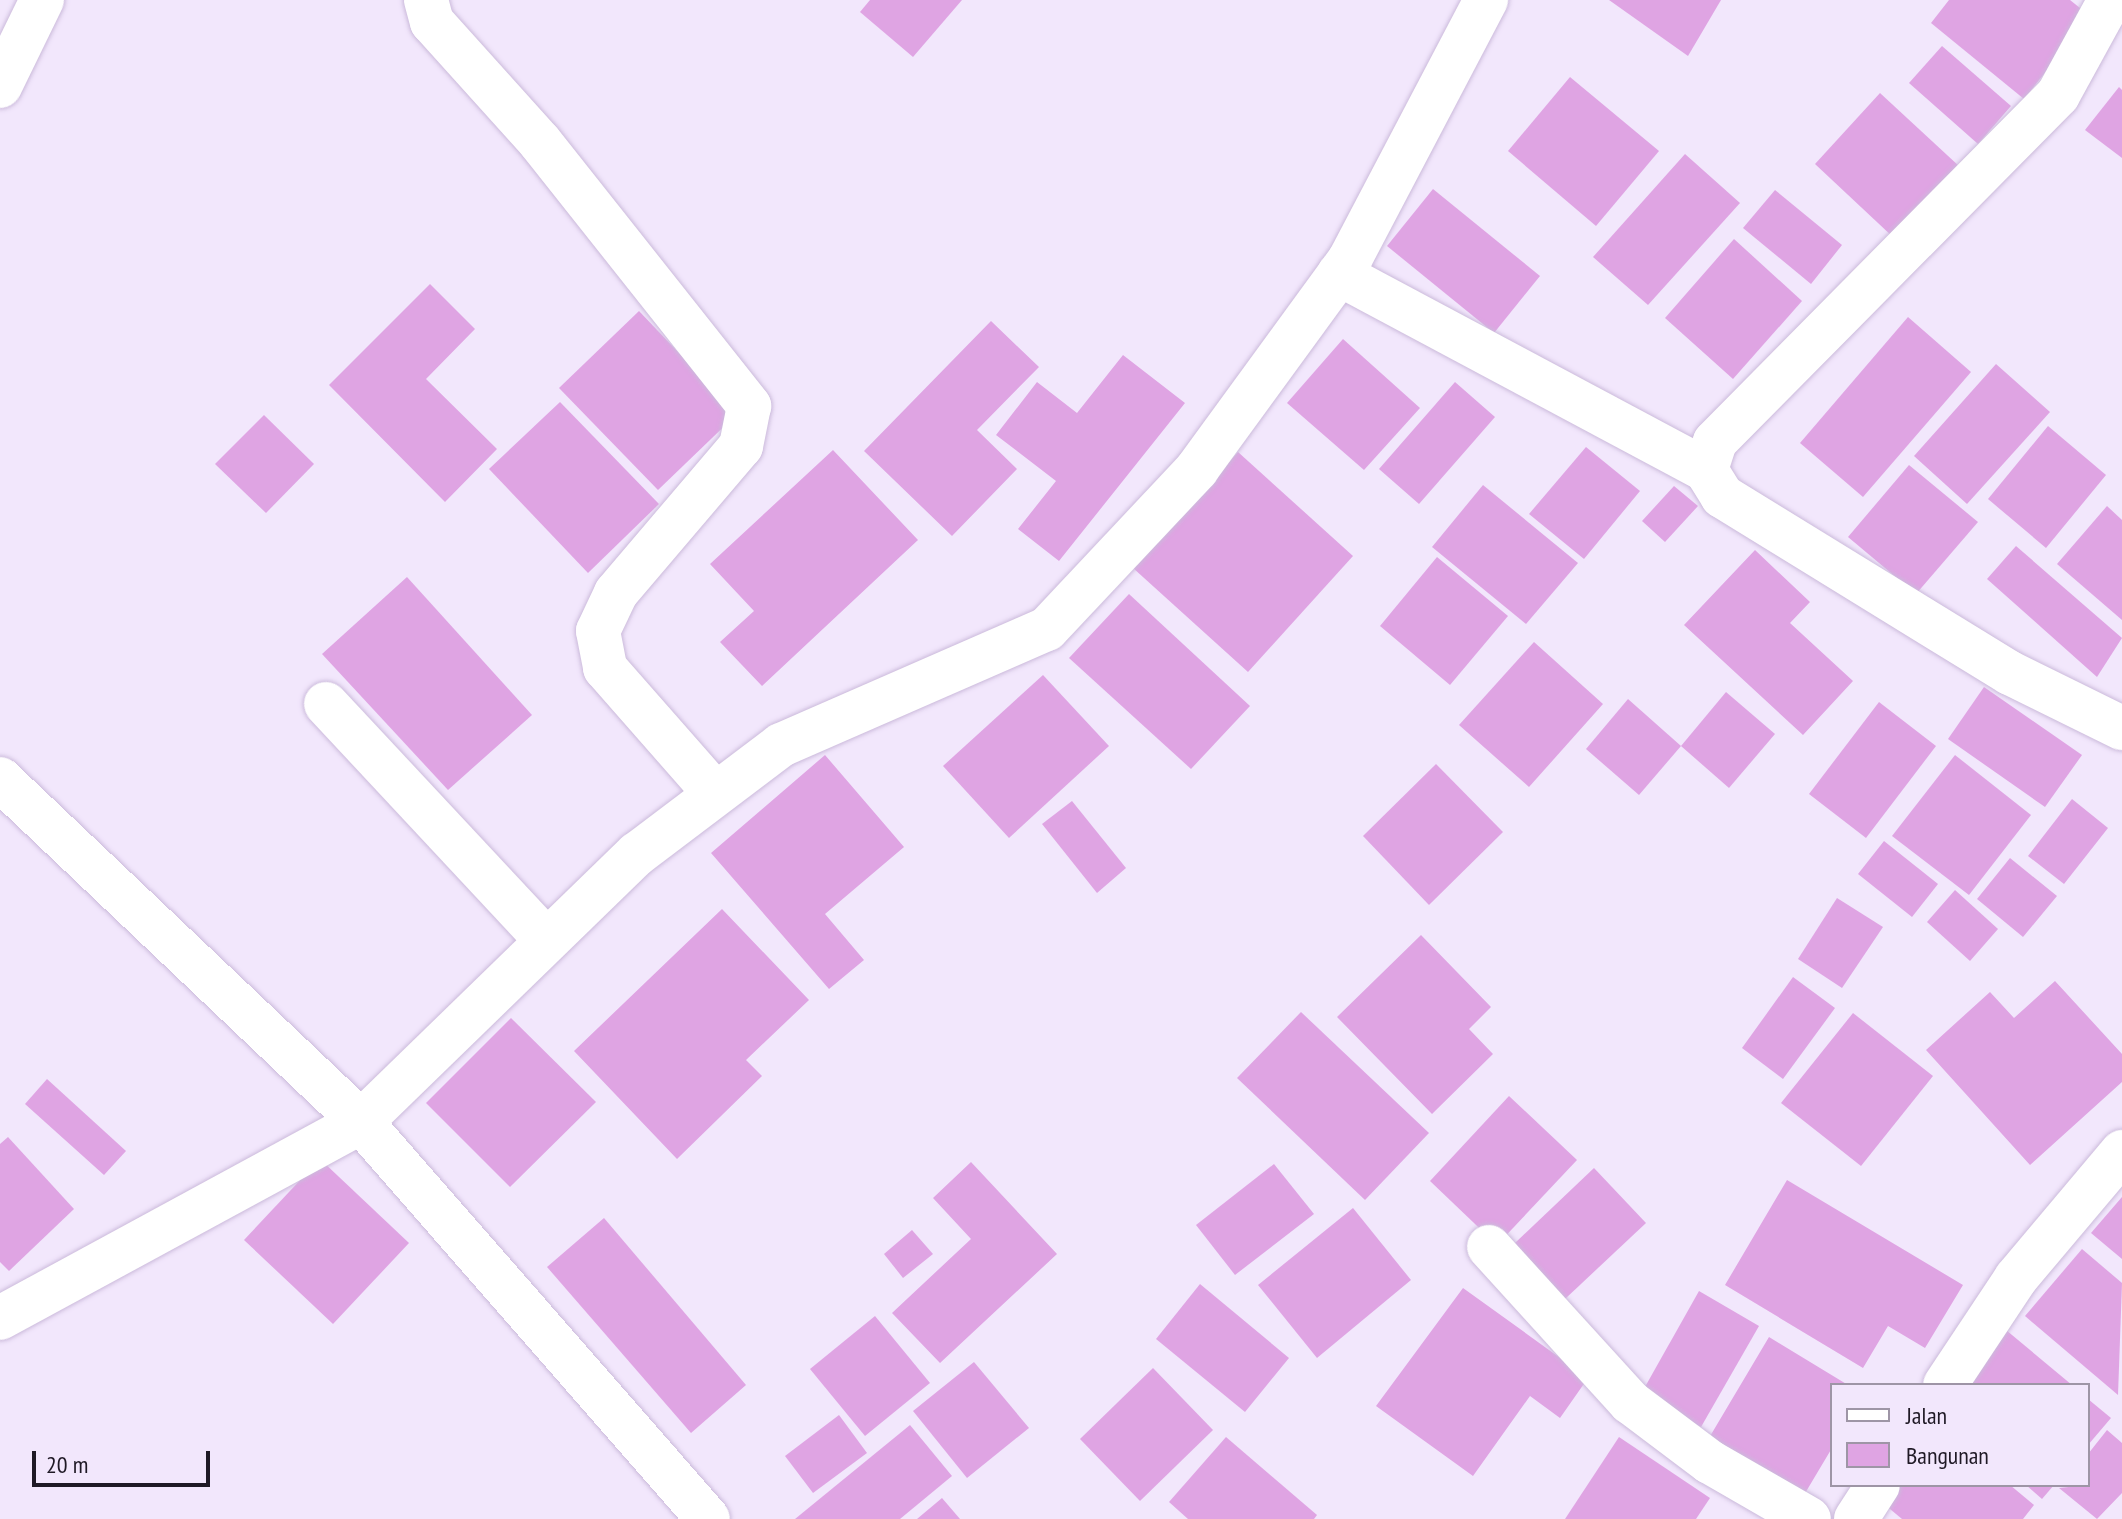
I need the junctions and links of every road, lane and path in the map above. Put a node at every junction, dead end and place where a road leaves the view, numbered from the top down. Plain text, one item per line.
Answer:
1 (42, 0) edge
2 (426, 0) edge
3 (1486, 0) edge
4 (2110, 0) edge
5 (0, 86) edge
6 (1339, 274) junction
7 (1706, 470) junction
8 (326, 704) dead end
9 (2122, 728) edge
10 (0, 779) edge
11 (713, 791) junction
12 (545, 939) junction
13 (361, 1122) junction
14 (2122, 1152) edge
15 (1489, 1247) dead end
16 (0, 1318) edge
17 (1946, 1383) edge
18 (1877, 1487) edge
19 (708, 1519) edge
20 (1809, 1519) edge
21 (1856, 1519) edge

1 - 5 street
2 - 11 street
3 - 6 street
4 - 7 street
6 - 7 street
6 - 11 street
7 - 9 street
8 - 12 street
10 - 13 street
11 - 12 street
12 - 13 street
13 - 16 street
13 - 19 street
14 - 17 street
15 - 20 street
18 - 21 street

